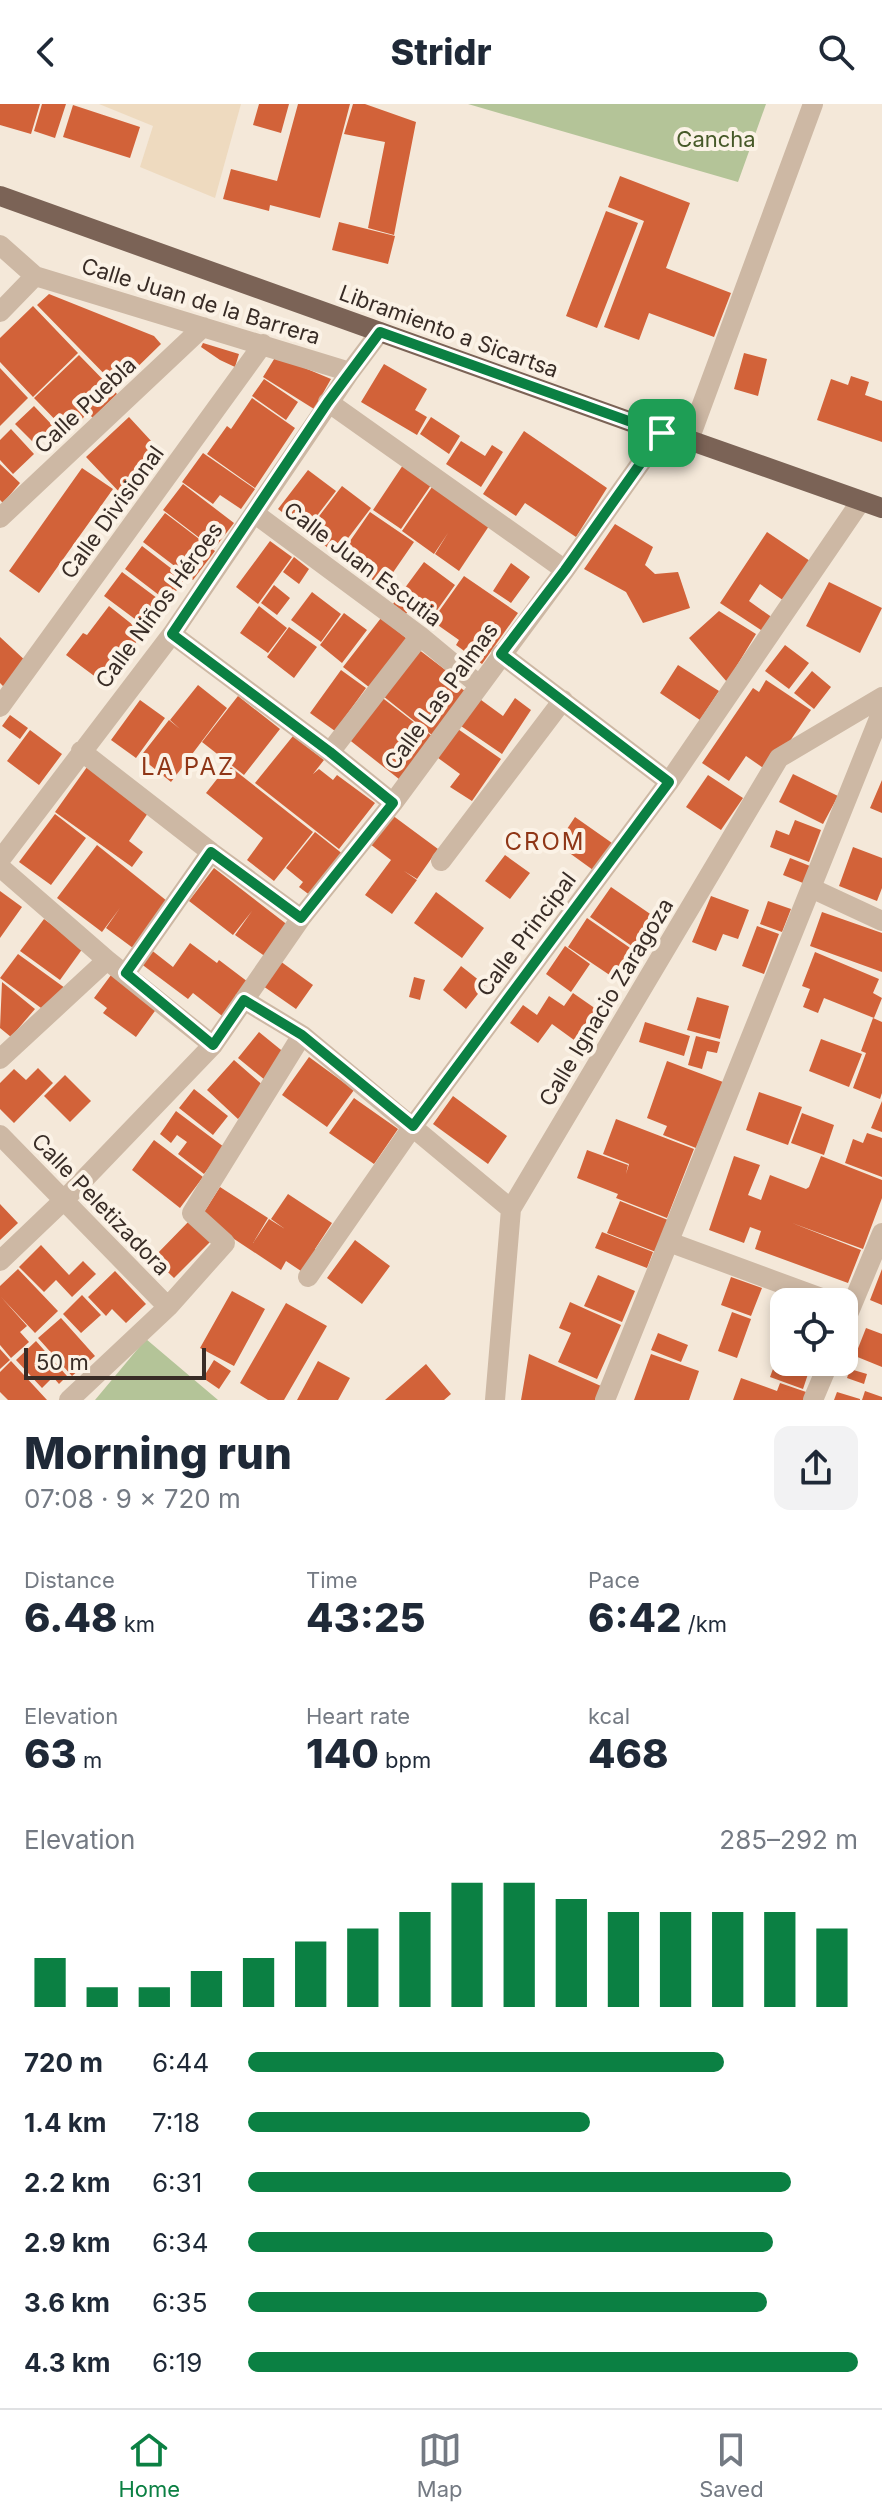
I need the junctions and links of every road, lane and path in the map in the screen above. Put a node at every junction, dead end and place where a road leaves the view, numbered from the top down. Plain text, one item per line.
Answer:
1 (813, 104) edge
2 (0, 196) edge
3 (0, 245) edge
4 (35, 276) junction
5 (0, 312) edge
6 (203, 327) junction
7 (380, 332) junction
8 (263, 344) junction
9 (350, 372) junction
10 (328, 402) junction
11 (662, 433) junction
12 (689, 440) junction
13 (861, 501) junction
14 (882, 508) edge
15 (254, 513) junction
16 (0, 518) edge
17 (565, 570) junction
18 (172, 634) junction
19 (420, 636) junction
20 (501, 654) junction
21 (479, 685) junction
22 (882, 697) edge
23 (563, 700) junction
24 (0, 707) edge
25 (882, 711) edge
26 (81, 751) junction
27 (330, 752) junction
28 (669, 782) junction
29 (393, 803) junction
30 (211, 852) junction
31 (0, 860) edge
32 (441, 861) dead end
33 (0, 867) edge
34 (811, 888) junction
35 (301, 918) junction
36 (882, 921) edge
37 (107, 960) junction
38 (126, 973) junction
39 (244, 1000) junction
40 (302, 1035) junction
41 (213, 1045) junction
42 (0, 1059) edge
43 (413, 1126) junction
44 (0, 1135) edge
45 (65, 1199) junction
46 (511, 1209) junction
47 (882, 1233) edge
48 (669, 1242) junction
49 (0, 1261) edge
50 (308, 1277) dead end
51 (786, 1288) edge
52 (853, 1288) edge
53 (168, 1307) junction
54 (823, 1376) edge
55 (69, 1400) edge
56 (495, 1400) edge
57 (605, 1400) edge
58 (813, 1400) edge

1 - 12 street
2 - 7 main road, Libramiento a Sicartsa
3 - 4 street, Calle Juan de la Barrera
4 - 5 street
4 - 6 street, Calle Juan de la Barrera
6 - 8 street, Calle Juan de la Barrera
6 - 16 street, Calle Puebla
7 - 9 street
7 - 11 main road, Libramiento a Sicartsa
8 - 9 street, Calle Juan de la Barrera
8 - 24 street, Calle Divisional
9 - 10 street, Calle Niños Héroes
10 - 15 street, Calle Niños Héroes
10 - 17 street
11 - 12 main road, Libramiento a Sicartsa
11 - 17 street, Calle Las Palmas
12 - 13 main road, Libramiento a Sicartsa
13 - 14 main road, Libramiento a Sicartsa
13 - 28 street, Calle Principal
15 - 18 street, Calle Niños Héroes
15 - 19 street, Calle Juan Escutia
17 - 20 street, Calle Las Palmas
18 - 26 street, Calle Niños Héroes
18 - 27 street
19 - 21 street, Calle Juan Escutia
19 - 27 street
20 - 21 street, Calle Las Palmas
20 - 23 street
21 - 29 street, Calle Las Palmas
22 - 46 street, Calle Ignacio Zaragoza
23 - 28 street
23 - 32 street
25 - 34 street
26 - 30 street
26 - 31 street, Calle Niños Héroes
27 - 29 street
28 - 43 street, Calle Principal
29 - 35 street, Calle Las Palmas
30 - 35 street
30 - 38 street
33 - 37 street
34 - 36 street
34 - 48 street
35 - 39 street, Calle Las Palmas
37 - 38 street
37 - 42 street
38 - 41 street
39 - 40 street
39 - 41 street, Calle Las Palmas
40 - 43 street
40 - 53 street
41 - 45 street, Calle Las Palmas
43 - 46 street
43 - 50 street, Calle Principal
44 - 45 street, Calle Peletizadora
45 - 49 street, Calle Las Palmas
45 - 53 street, Calle Peletizadora
46 - 56 street, Calle Ignacio Zaragoza
47 - 52 street
48 - 51 street
48 - 57 street
53 - 55 street
54 - 58 street

